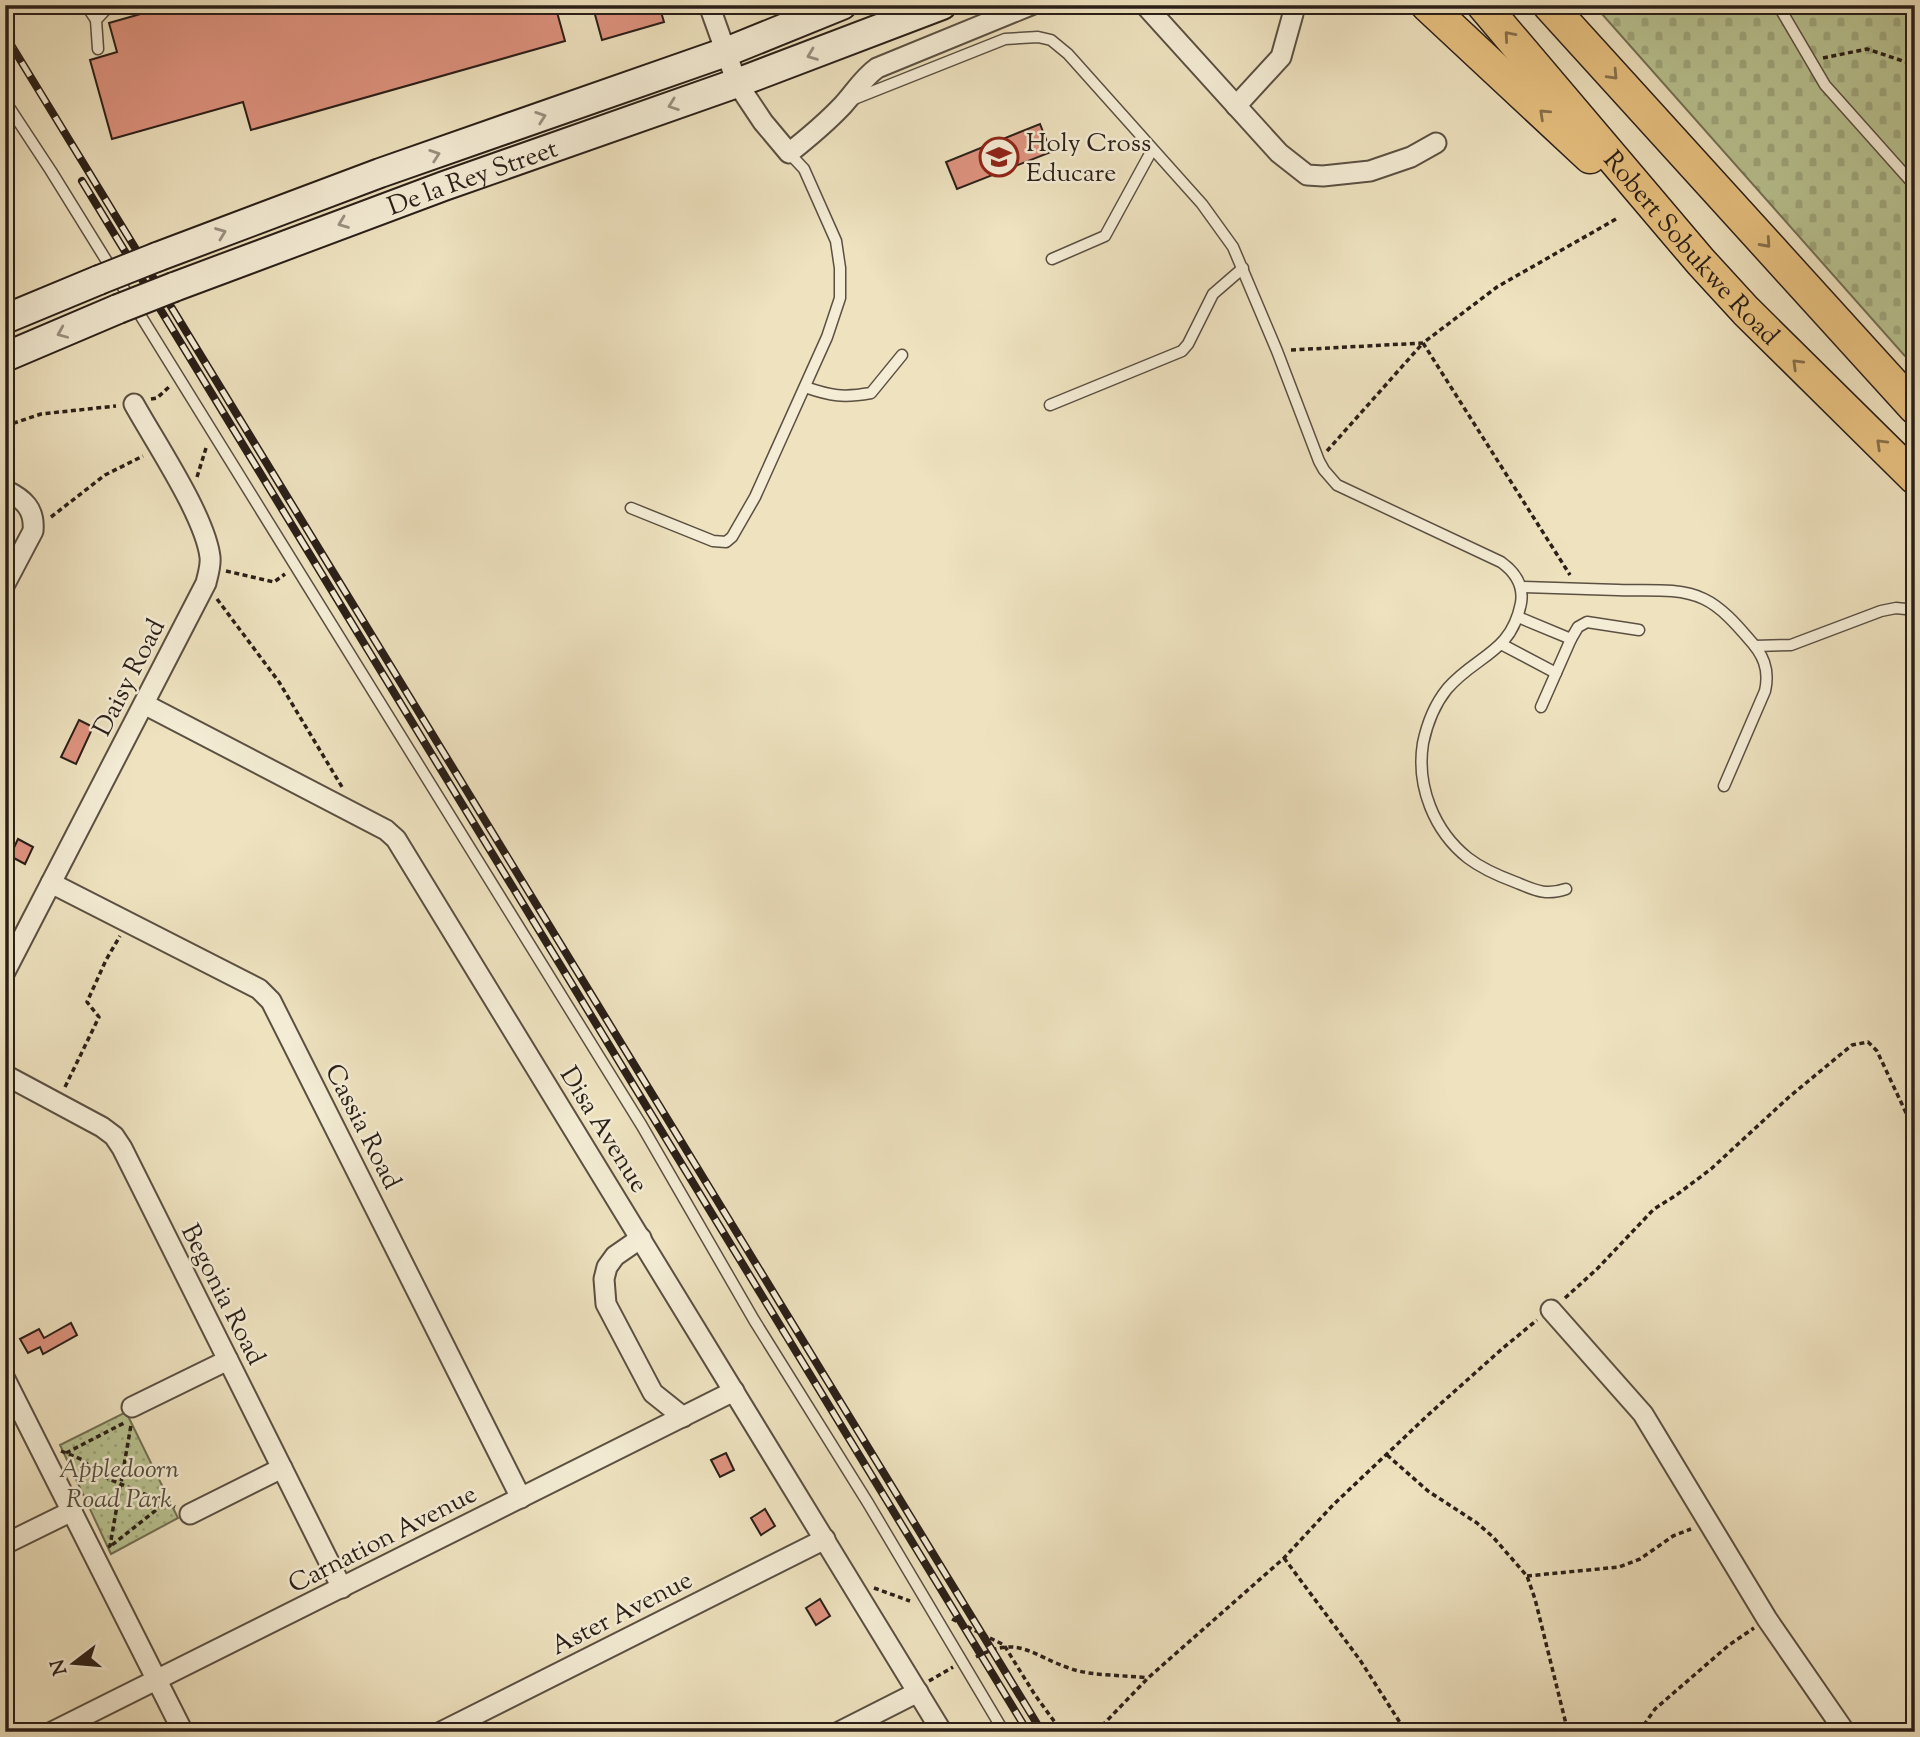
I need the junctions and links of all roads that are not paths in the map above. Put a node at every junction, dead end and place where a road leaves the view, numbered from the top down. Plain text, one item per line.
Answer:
1 (86, 5) edge
2 (110, 5) edge
3 (709, 5) edge
4 (842, 5) edge
5 (942, 5) edge
6 (1031, 5) edge
7 (1145, 5) edge
8 (1427, 5) edge
9 (1483, 5) edge
10 (1549, 5) edge
11 (1778, 5) edge
12 (1293, 14) dead end
13 (96, 20) junction
14 (98, 49) dead end
15 (726, 52) junction
16 (737, 83) junction
17 (5, 101) edge
18 (844, 103) junction
19 (1236, 106) junction
20 (1436, 144) dead end
21 (1152, 150) junction
22 (789, 153) junction
23 (1915, 186) edge
24 (1052, 259) dead end
25 (1701, 262) junction
26 (1243, 268) junction
27 (5, 319) edge
28 (902, 355) dead end
29 (5, 357) edge
30 (805, 387) junction
31 (134, 404) road end
32 (1050, 405) dead end
33 (1915, 408) edge
34 (1915, 478) edge
35 (5, 490) edge
36 (631, 508) dead end
37 (5, 584) edge
38 (1521, 587) junction
39 (1915, 611) edge
40 (1518, 617) junction
41 (1639, 631) dead end
42 (1571, 639) junction
43 (1501, 644) junction
44 (1755, 646) junction
45 (1556, 673) junction
46 (144, 704) junction
47 (1541, 707) dead end
48 (1724, 786) dead end
49 (51, 883) junction
50 (1566, 889) dead end
51 (5, 972) edge
52 (5, 1075) edge
53 (641, 1238) junction
54 (1551, 1310) road end
55 (228, 1360) junction
56 (5, 1379) edge
57 (734, 1391) junction
58 (131, 1414) road end
59 (683, 1417) junction
60 (282, 1468) junction
61 (520, 1498) junction
62 (72, 1511) junction
63 (190, 1514) road end
64 (825, 1539) junction
65 (5, 1544) edge
66 (342, 1588) junction
67 (157, 1680) junction
68 (918, 1692) junction
69 (52, 1732) edge
70 (183, 1732) edge
71 (441, 1732) edge
72 (839, 1732) edge
73 (942, 1732) edge
74 (1004, 1732) edge
75 (1845, 1732) edge

1 - 13 lane
2 - 13 lane
3 - 15 street
4 - 15 main road, De la Rey Street
5 -> 16 main road, De la Rey Street
6 - 18 street
7 - 19 street
25 -> 8 main road
25 -> 9 main road, Robert Sobukwe Road
10 -> 33 main road, Robert Sobukwe Road
11 - 23 lane
12 - 19 street
13 - 14 lane
15 - 16 street
27 -> 15 main road, De la Rey Street, bridge
16 - 22 street
16 -> 29 main road, De la Rey Street, bridge
17 - 74 lane
18 - 21 lane
18 - 22 street
19 - 20 street
21 - 24 lane
21 - 26 lane
22 - 30 lane
34 -> 25 main road, Robert Sobukwe Road
26 - 32 lane
26 - 38 lane
28 - 30 lane
30 - 36 lane
31 - 46 street, Daisy Road
35 - 37 street
38 - 40 lane
38 - 44 lane
39 - 44 lane
40 - 42 lane
40 - 43 lane
41 - 42 lane
42 - 45 lane
43 - 45 lane
43 - 50 lane
44 - 48 lane
45 - 47 lane
46 - 49 street, Daisy Road
46 - 53 street, Disa Avenue
49 - 51 street, Daisy Road
49 - 61 street, Cassia Road
52 - 55 street, Begonia Road
53 - 57 street, Disa Avenue
53 - 59 street
54 - 75 street
55 - 58 street
55 - 60 street, Begonia Road
56 - 62 street
57 - 59 street, Carnation Avenue
57 - 64 street, Disa Avenue
59 - 61 street, Carnation Avenue
60 - 63 street
60 - 66 street, Begonia Road
61 - 66 street, Carnation Avenue
62 - 65 street
62 - 67 street
64 - 68 street, Disa Avenue
64 - 71 street, Aster Avenue
66 - 67 street, Carnation Avenue
67 - 69 street, Carnation Avenue
67 - 70 street
68 - 72 street
68 - 73 street, Disa Avenue

